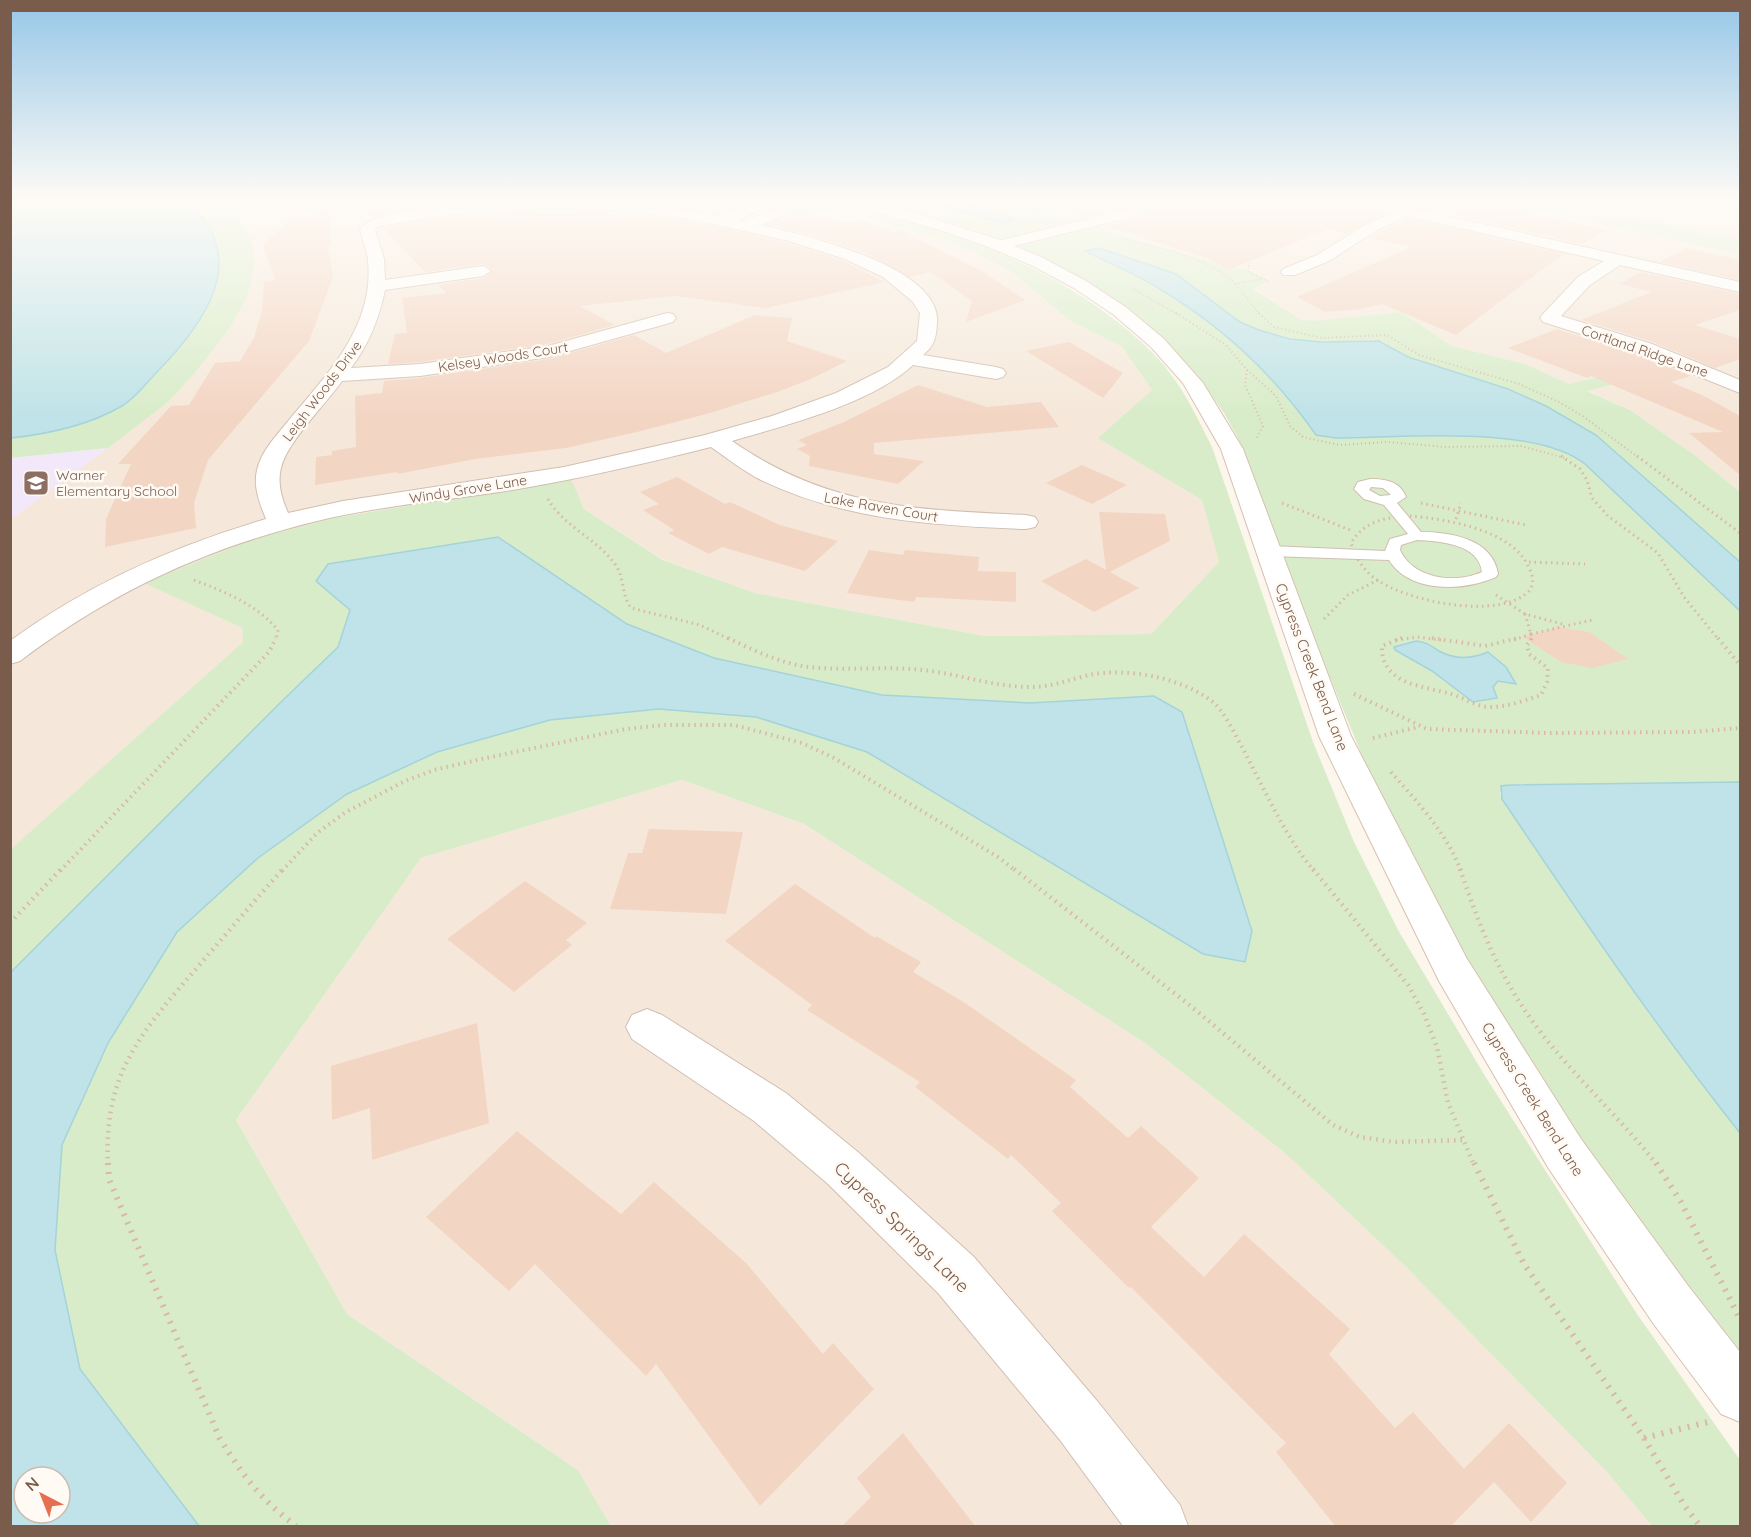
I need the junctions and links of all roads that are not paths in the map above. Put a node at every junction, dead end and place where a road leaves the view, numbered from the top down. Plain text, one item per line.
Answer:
1 (378, 273) edge
2 (471, 273) edge
3 (883, 273) edge
4 (1055, 273) edge
5 (1597, 273) edge
6 (1678, 273) edge
7 (379, 286) junction
8 (1740, 287) edge
9 (667, 318) dead end
10 (912, 359) junction
11 (996, 373) dead end
12 (335, 375) junction
13 (1740, 387) edge
14 (715, 440) junction
15 (1388, 501) dead end
16 (1026, 522) dead end
17 (280, 523) junction
18 (1417, 536) junction
19 (1269, 551) junction
20 (1393, 556) junction
21 (10, 655) edge
22 (647, 1027) dead end
23 (1740, 1395) edge
24 (1159, 1527) edge

1 - 7 street, Leigh Woods Drive
2 - 7 street
3 - 10 street, Windy Grove Lane
4 - 19 street, Cypress Creek Bend Lane
5 - 13 street, Cortland Ridge Lane
6 - 8 street
7 - 12 street, Leigh Woods Drive
9 - 12 street, Kelsey Woods Court
10 - 11 street
10 - 14 street, Windy Grove Lane
12 - 17 street, Leigh Woods Drive
14 - 16 street, Lake Raven Court
14 - 17 street, Windy Grove Lane
15 - 18 lane
17 - 21 street, Windy Grove Lane
18 - 20 lane
18 - 20 lane
19 - 20 lane
19 - 23 street, Cypress Creek Bend Lane
22 - 24 street, Cypress Springs Lane

